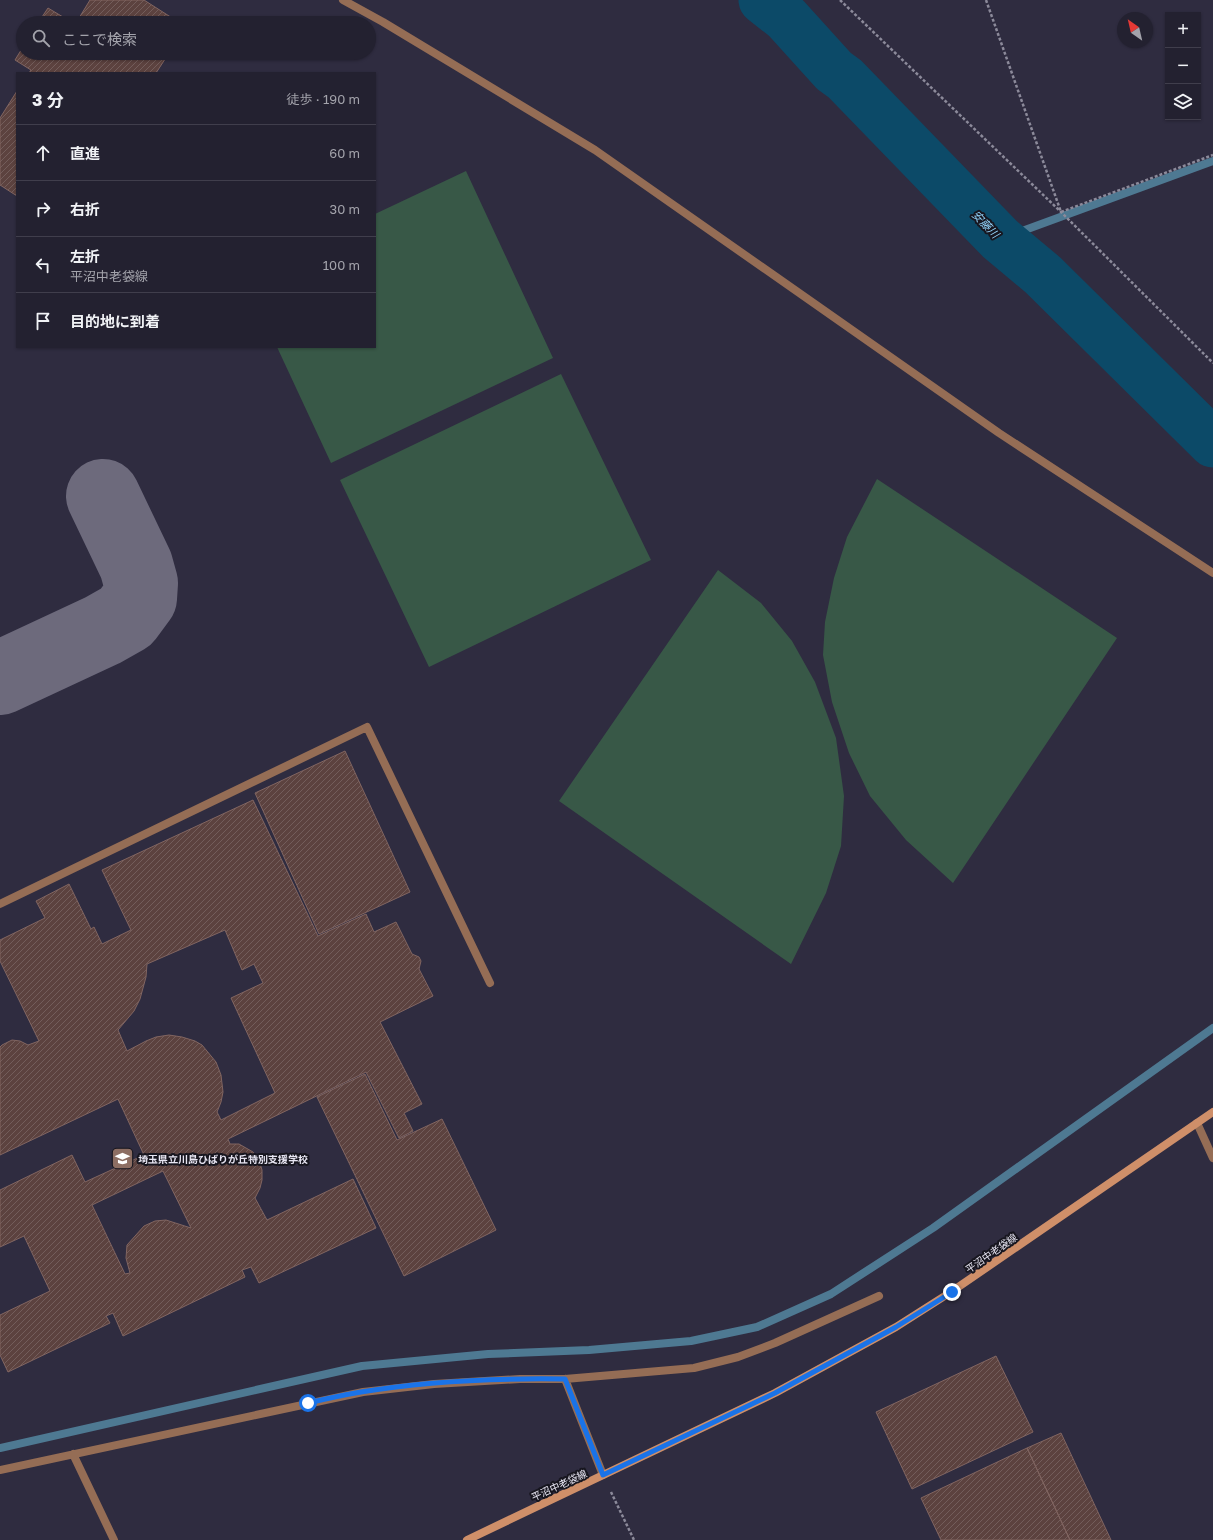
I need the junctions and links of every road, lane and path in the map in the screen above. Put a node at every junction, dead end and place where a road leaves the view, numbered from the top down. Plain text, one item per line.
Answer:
1 (344, 0) edge
2 (840, 0) edge
3 (986, 0) edge
4 (372, 16) edge
5 (376, 19) edge
6 (1213, 155) edge
7 (1061, 212) junction
8 (1213, 363) edge
9 (1213, 573) edge
10 (0, 904) edge
11 (490, 983) dead end
12 (1213, 1112) edge
13 (1197, 1123) junction
14 (1213, 1158) edge
15 (879, 1296) dead end
16 (565, 1379) junction
17 (73, 1454) junction
18 (0, 1470) edge
19 (603, 1475) junction
20 (114, 1540) edge
21 (467, 1540) edge
22 (634, 1540) edge

1 - 4 street
2 - 7 path
3 - 7 path
5 - 9 street
6 - 7 path
7 - 8 path
10 - 11 street
12 - 13 main road, 平沼中老袋線
13 - 14 street
13 - 19 main road, 平沼中老袋線
15 - 16 street
16 - 17 street
16 - 19 street
17 - 18 street
17 - 20 street
19 - 21 main road, 平沼中老袋線
19 - 22 path

